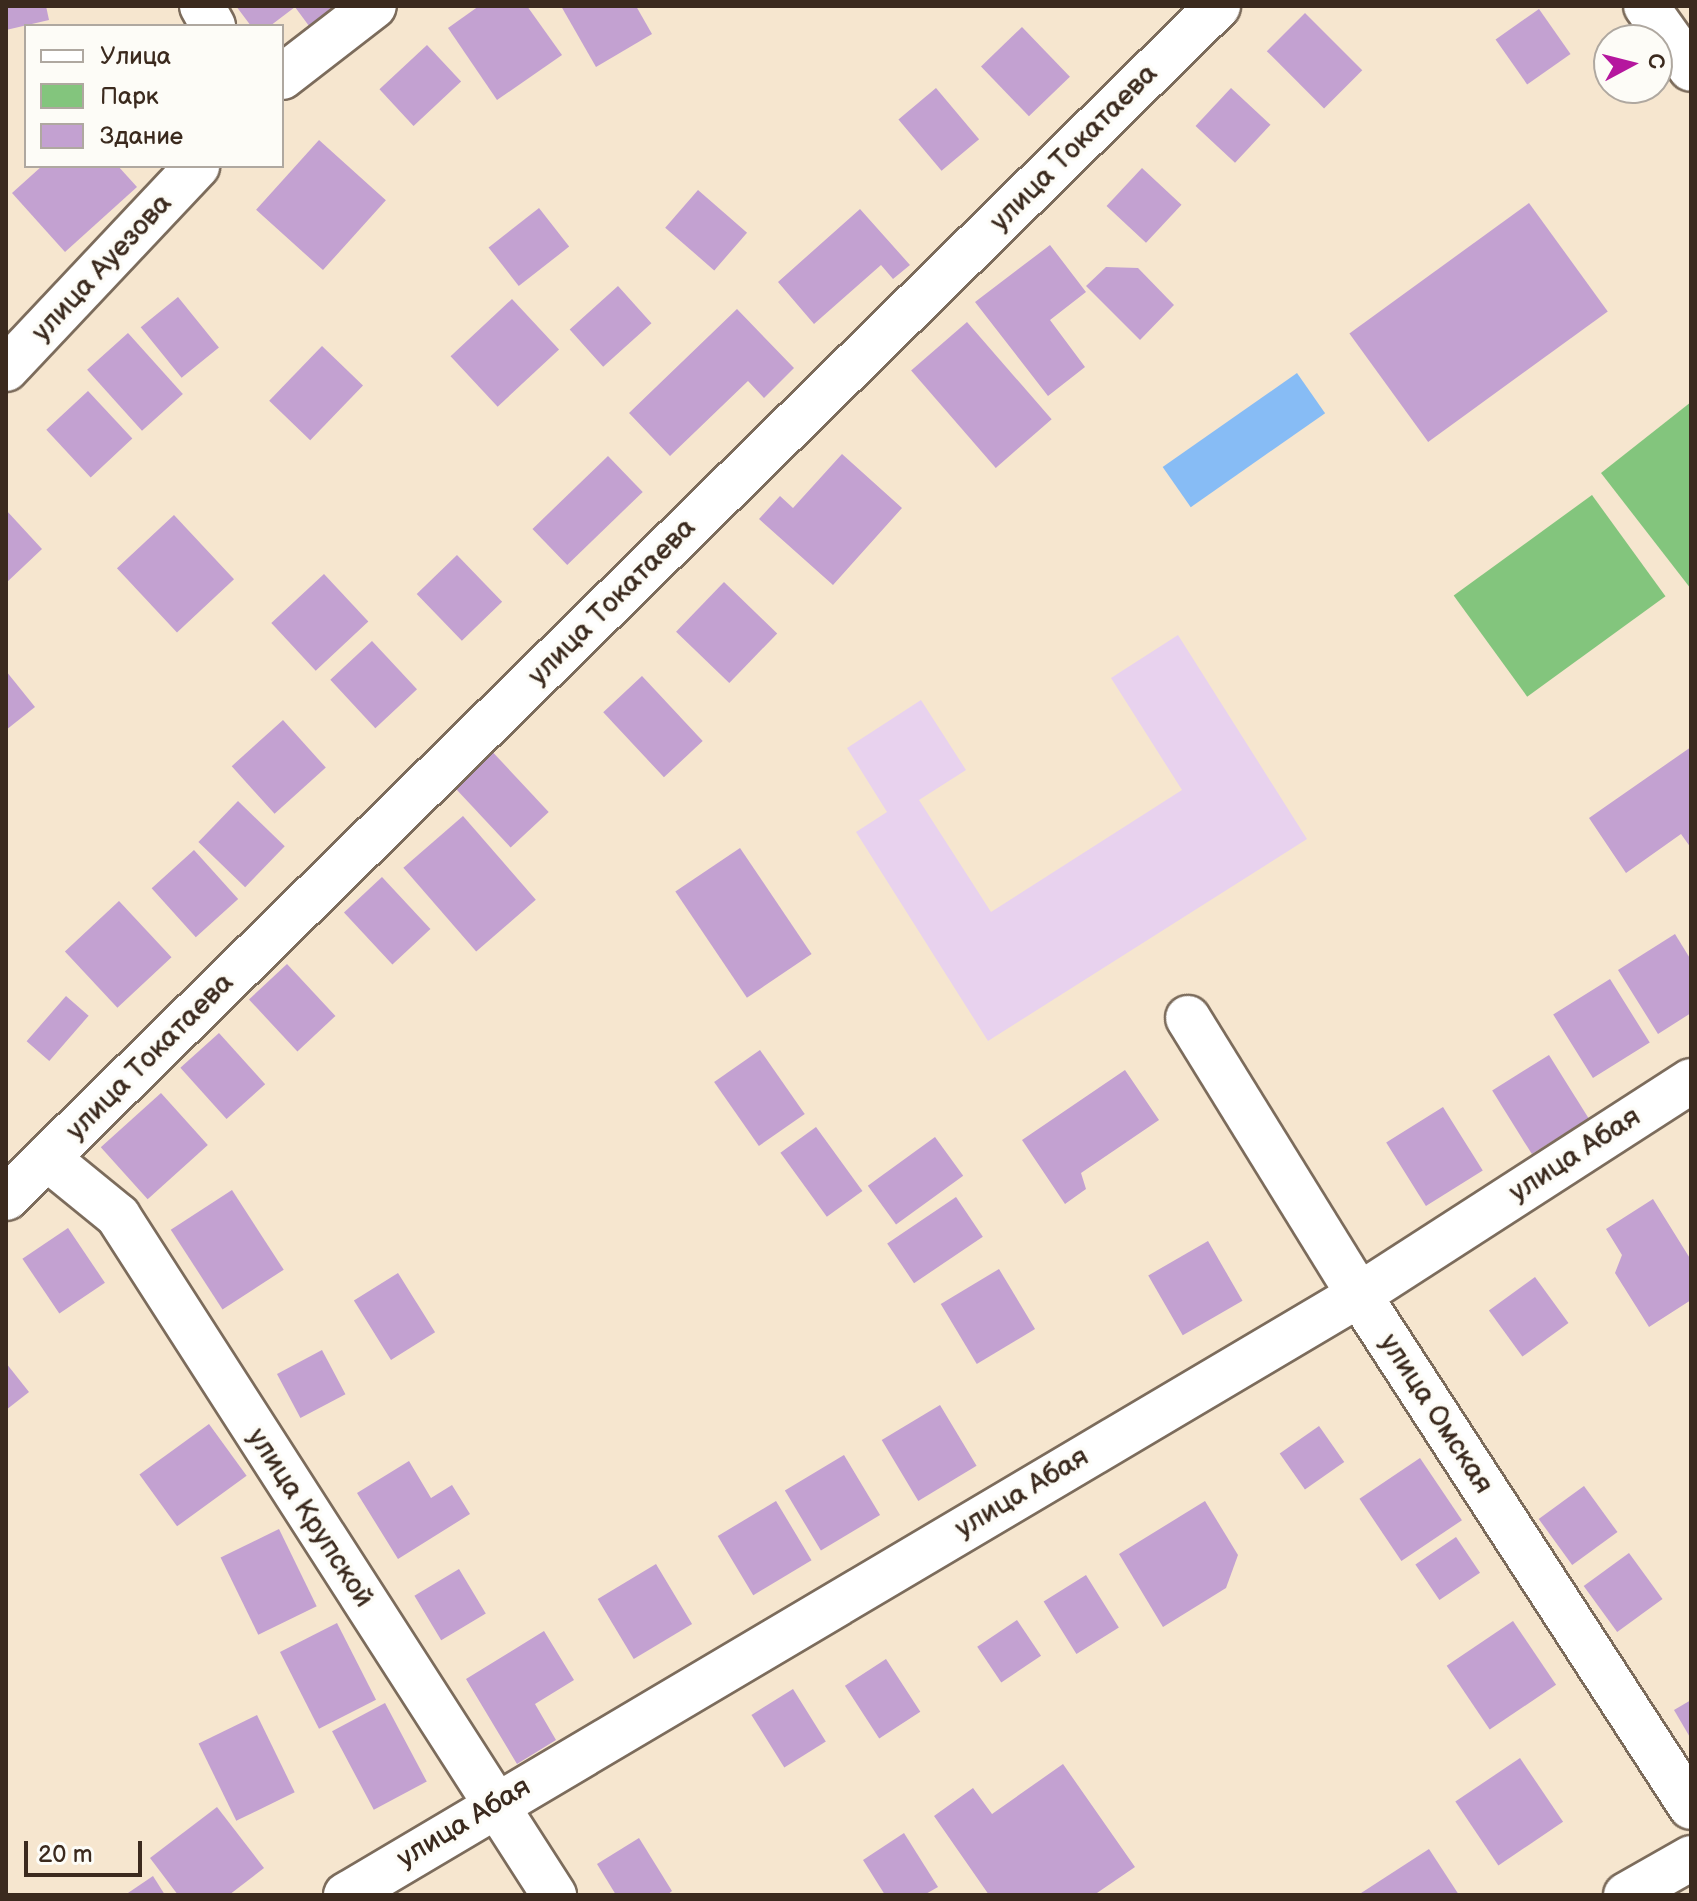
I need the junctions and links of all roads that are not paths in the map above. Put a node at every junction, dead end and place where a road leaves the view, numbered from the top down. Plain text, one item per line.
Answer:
1 (202, 6) edge
2 (374, 6) edge
3 (1218, 6) edge
4 (1646, 6) edge
5 (212, 24) edge
6 (1691, 69) edge
7 (284, 75) edge
8 (195, 168) edge
9 (6, 369) edge
10 (1188, 1018) dead end
11 (1691, 1081) edge
12 (47, 1158) junction
13 (6, 1198) edge
14 (1359, 1295) junction
15 (492, 1806) junction
16 (1691, 1807) edge
17 (1691, 1858) edge
18 (346, 1895) edge
19 (554, 1895) edge
20 (1626, 1895) edge

1 - 5 street
2 - 7 street
3 - 12 street, улица Токатаева
4 - 6 street
8 - 9 street, улица Ауезова
10 - 14 street, улица Омская
11 - 14 street, улица Абая
12 - 13 street, улица Токатаева
12 - 15 street, улица Крупской
14 - 15 street, улица Абая
14 - 16 street, улица Омская
15 - 18 street, улица Абая
15 - 19 street, улица Крупской
17 - 20 street

